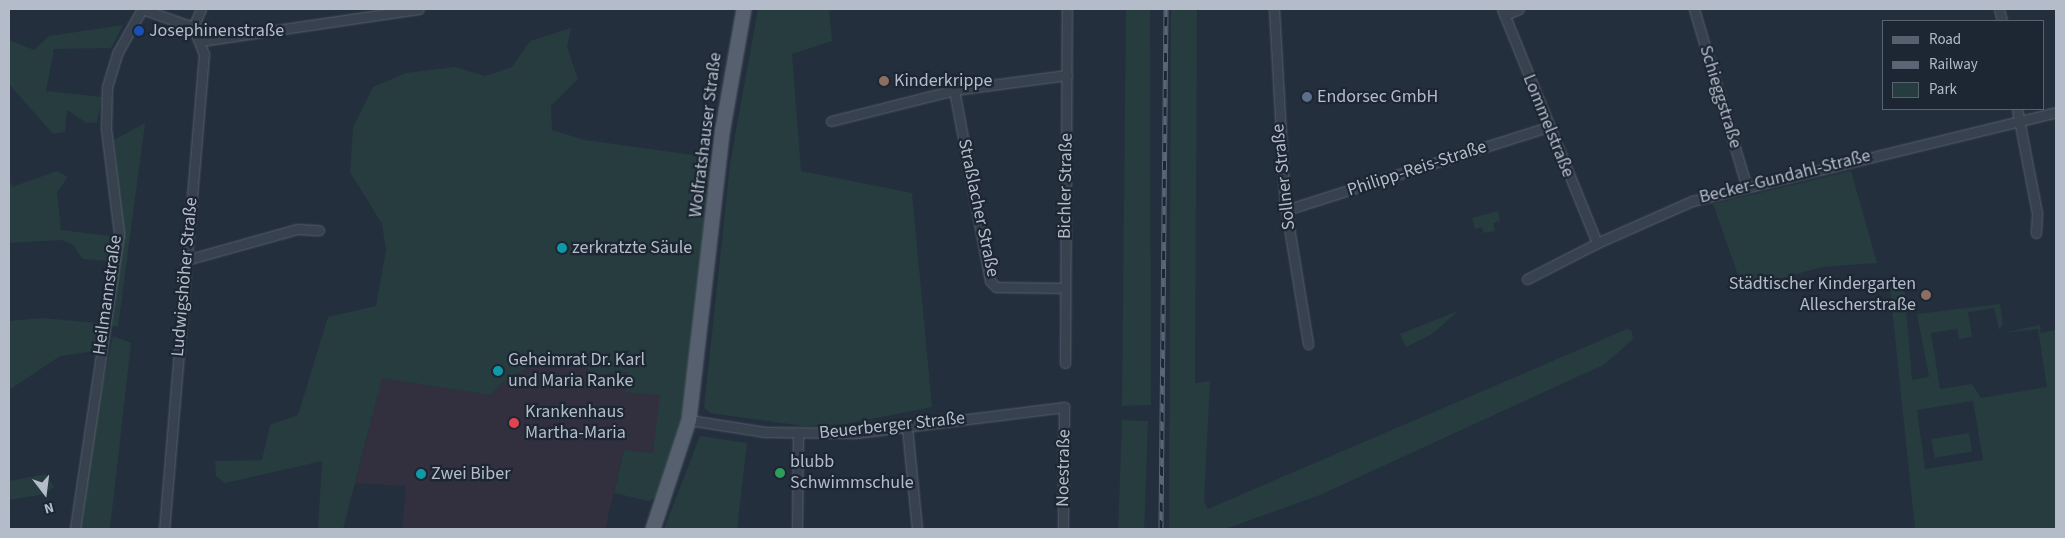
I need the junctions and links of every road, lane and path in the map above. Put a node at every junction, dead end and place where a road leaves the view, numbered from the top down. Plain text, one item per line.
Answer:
1 (142, 9) edge
2 (200, 9) edge
3 (419, 9) edge
4 (744, 9) edge
5 (1067, 9) edge
6 (1274, 9) edge
7 (1519, 9) edge
8 (1694, 9) edge
9 (404, 10) edge
10 (1503, 12) edge
11 (193, 28) junction
12 (202, 41) junction
13 (1067, 75) junction
14 (954, 90) junction
15 (2017, 110) edge
16 (2056, 112) edge
17 (831, 121) dead end
18 (2019, 121) junction
19 (1548, 127) junction
20 (1746, 186) junction
21 (1286, 210) junction
22 (319, 230) dead end
23 (2036, 234) dead end
24 (1596, 243) junction
25 (186, 260) junction
26 (1527, 279) dead end
27 (1065, 288) junction
28 (1308, 344) dead end
29 (1064, 363) dead end
30 (1064, 407) joint
31 (690, 420) junction
32 (908, 427) junction
33 (798, 435) junction
34 (75, 529) edge
35 (164, 529) edge
36 (653, 529) edge
37 (797, 529) edge
38 (917, 529) edge
39 (1063, 529) edge

1 - 11 street
1 - 34 street, Heilmannstraße
2 - 11 street
3 - 9 street
4 - 31 main road, Wolfratshauser Straße
5 - 13 street, Bichler Straße
6 - 21 street, Sollner Straße
7 - 10 street
8 - 20 street, Schieggstraße
9 - 12 street
10 - 19 street, Lommelstraße
11 - 12 street
12 - 25 street, Ludwigshöher Straße
13 - 14 street
13 - 27 street, Bichler Straße
14 - 17 street
14 - 27 street, Straßlacher Straße
15 - 18 street
16 - 18 street, Becker-Gundahl-Straße
18 - 20 street, Becker-Gundahl-Straße
18 - 23 street
19 - 21 street, Philipp-Reis-Straße
19 - 24 street, Lommelstraße
20 - 24 street, Becker-Gundahl-Straße
21 - 28 street, Sollner Straße
22 - 25 street
24 - 26 street, Becker-Gundahl-Straße
25 - 35 street, Ludwigshöher Straße
27 - 29 street, Bichler Straße
30 - 32 street, Beuerberger Straße
30 - 39 street, Noestraße
31 - 33 street, Beuerberger Straße
31 - 36 main road, Wolfratshauser Straße
32 - 33 street, Beuerberger Straße
32 - 38 street
33 - 37 street

